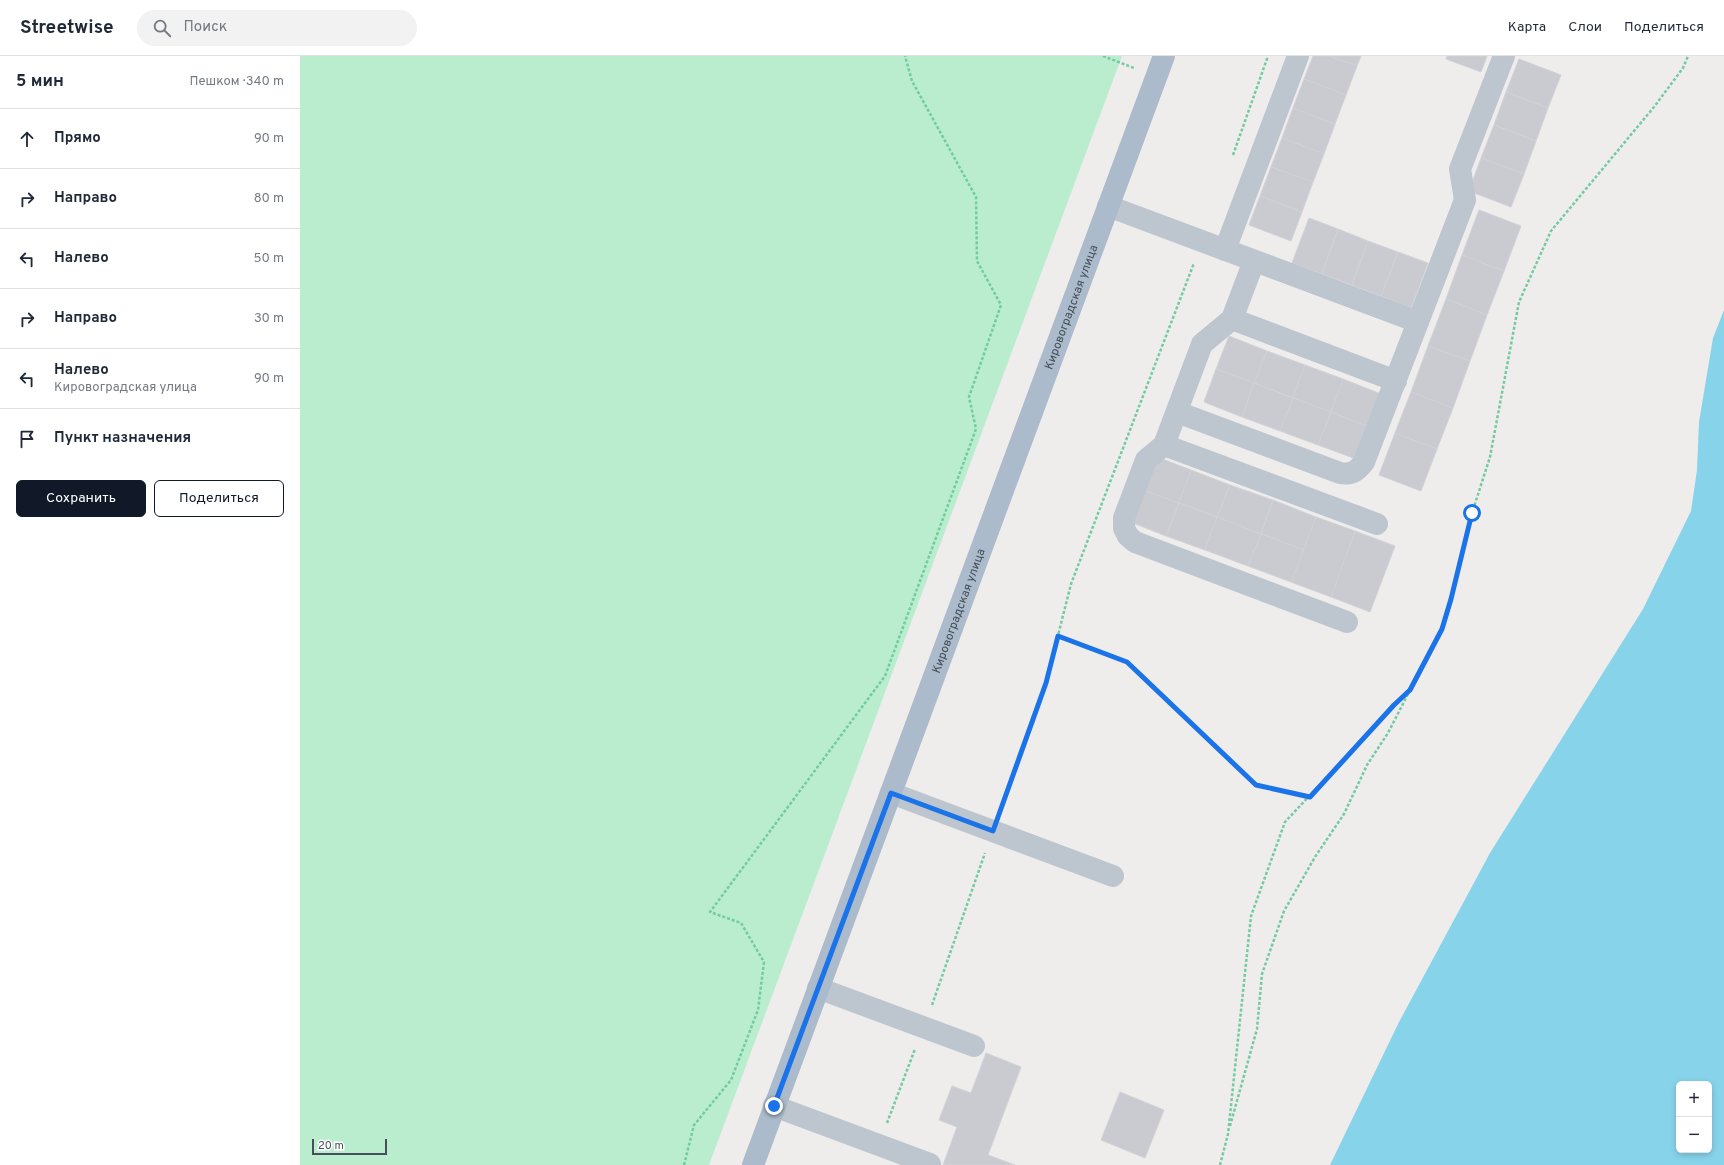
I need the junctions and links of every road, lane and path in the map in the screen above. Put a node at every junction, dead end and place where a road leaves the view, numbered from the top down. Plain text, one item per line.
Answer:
1 (905, 56) edge
2 (1103, 56) edge
3 (1164, 56) edge
4 (1268, 56) edge
5 (1298, 56) edge
6 (1504, 56) edge
7 (1688, 56) edge
8 (1156, 77) junction
9 (1231, 160) dead end
10 (1108, 206) junction
11 (1202, 241) junction
12 (1225, 250) junction
13 (1254, 261) junction
14 (1232, 319) junction
15 (1418, 322) junction
16 (1396, 381) junction
17 (1177, 412) junction
18 (1164, 445) junction
19 (1377, 524) dead end
20 (1347, 622) dead end
21 (1058, 636) junction
22 (1410, 690) junction
23 (891, 793) junction
24 (1310, 797) junction
25 (993, 831) junction
26 (1113, 876) dead end
27 (818, 988) junction
28 (924, 1027) junction
29 (974, 1046) dead end
30 (774, 1106) junction
31 (1228, 1134) junction
32 (878, 1145) junction
33 (930, 1164) dead end
34 (684, 1165) edge
35 (752, 1165) edge
36 (1220, 1165) edge

1 - 34 path
2 - 8 path
3 - 8 main road, Кировоградская улица
4 - 9 path
5 - 12 lane
6 - 15 lane
7 - 22 path
8 - 10 main road, Кировоградская улица
10 - 11 lane
10 - 23 main road, Кировоградская улица
11 - 12 lane
11 - 21 path
12 - 13 lane
13 - 14 lane
13 - 15 lane
14 - 16 lane
14 - 17 lane
15 - 16 lane
16 - 17 lane
17 - 18 lane
18 - 19 lane
18 - 20 lane
21 - 24 path
21 - 25 path
22 - 24 path
22 - 31 path
23 - 25 lane
23 - 27 main road, Кировоградская улица
24 - 31 path
25 - 26 lane
25 - 28 path
27 - 28 lane
27 - 30 main road, Кировоградская улица
28 - 29 lane
28 - 32 path
30 - 32 lane
30 - 35 main road, Кировоградская улица
31 - 36 path
32 - 33 lane

